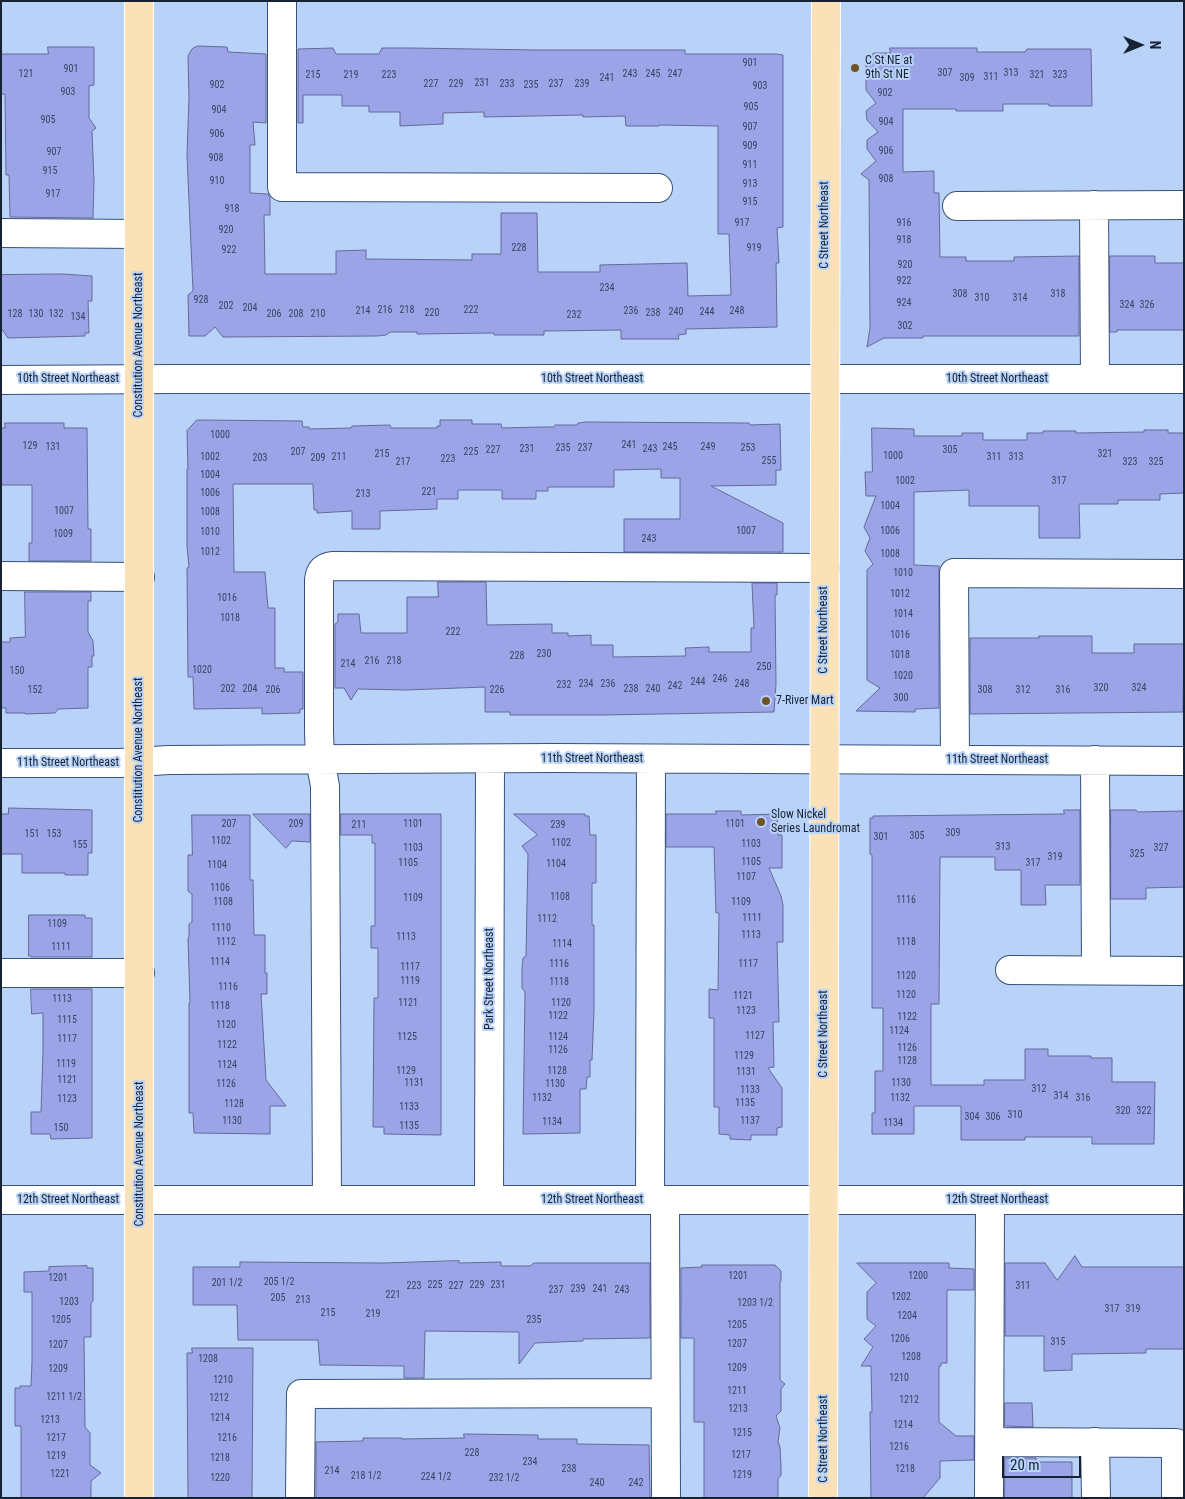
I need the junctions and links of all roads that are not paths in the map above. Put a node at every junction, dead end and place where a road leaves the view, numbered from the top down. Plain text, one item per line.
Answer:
1 (139, 1) edge
2 (282, 1) edge
3 (826, 1) edge
4 (658, 188) dead end
5 (1094, 205) junction
6 (1184, 205) edge
7 (957, 206) dead end
8 (1, 233) edge
9 (139, 234) junction
10 (139, 379) junction
11 (825, 379) junction
12 (1095, 379) junction
13 (1184, 379) edge
14 (1, 380) edge
15 (824, 568) junction
16 (1184, 574) edge
17 (1, 576) edge
18 (140, 577) junction
19 (320, 759) junction
20 (490, 759) junction
21 (651, 759) junction
22 (824, 759) junction
23 (955, 760) junction
24 (1095, 760) junction
25 (1184, 761) edge
26 (139, 762) junction
27 (1, 763) edge
28 (1010, 970) dead end
29 (1096, 970) junction
30 (1180, 971) dead end
31 (1, 973) edge
32 (140, 973) junction
33 (327, 1199) junction
34 (489, 1199) junction
35 (1, 1200) edge
36 (139, 1200) junction
37 (658, 1200) junction
38 (824, 1200) junction
39 (990, 1200) junction
40 (1184, 1200) edge
41 (665, 1393) junction
42 (990, 1442) junction
43 (1095, 1442) junction
44 (139, 1498) edge
45 (300, 1498) edge
46 (666, 1498) edge
47 (823, 1498) edge
48 (989, 1498) edge
49 (1096, 1498) edge
50 (1176, 1498) edge

1 - 9 main road, Constitution Avenue Northeast
2 - 4 street
3 - 11 main road, C Street Northeast
5 - 6 street
5 - 7 street
5 - 12 street
8 - 9 street
9 - 10 main road, Constitution Avenue Northeast
10 - 11 street, 10th Street Northeast
10 - 14 street, 10th Street Northeast
10 - 18 main road, Constitution Avenue Northeast
11 - 12 street, 10th Street Northeast
11 - 15 main road, C Street Northeast
12 - 13 street, 10th Street Northeast
15 - 19 street
15 - 22 main road, C Street Northeast
16 - 23 street
17 - 18 street
18 - 26 main road, Constitution Avenue Northeast
19 - 20 street, 11th Street Northeast
19 - 26 street, 11th Street Northeast
19 - 33 street
20 - 21 street, 11th Street Northeast
20 - 34 street, Park Street Northeast
21 - 22 street, 11th Street Northeast
21 - 37 street
22 - 23 street, 11th Street Northeast
22 - 38 main road, C Street Northeast
23 - 24 street, 11th Street Northeast
24 - 25 street, 11th Street Northeast
24 - 29 street
26 - 27 street, 11th Street Northeast
26 - 32 main road, Constitution Avenue Northeast
28 - 29 street
29 - 30 street
31 - 32 street
32 - 36 main road, Constitution Avenue Northeast
33 - 34 street, 12th Street Northeast
33 - 36 street, 12th Street Northeast
34 - 37 street, 12th Street Northeast
35 - 36 street, 12th Street Northeast
36 - 44 main road, Constitution Avenue Northeast
37 - 38 street, 12th Street Northeast
37 - 41 street
38 - 39 street, 12th Street Northeast
38 - 47 main road, C Street Northeast
39 - 40 street, 12th Street Northeast
39 - 42 street
41 - 45 street
41 - 46 street
42 - 43 street
42 - 48 street
43 - 49 street
43 - 50 street

